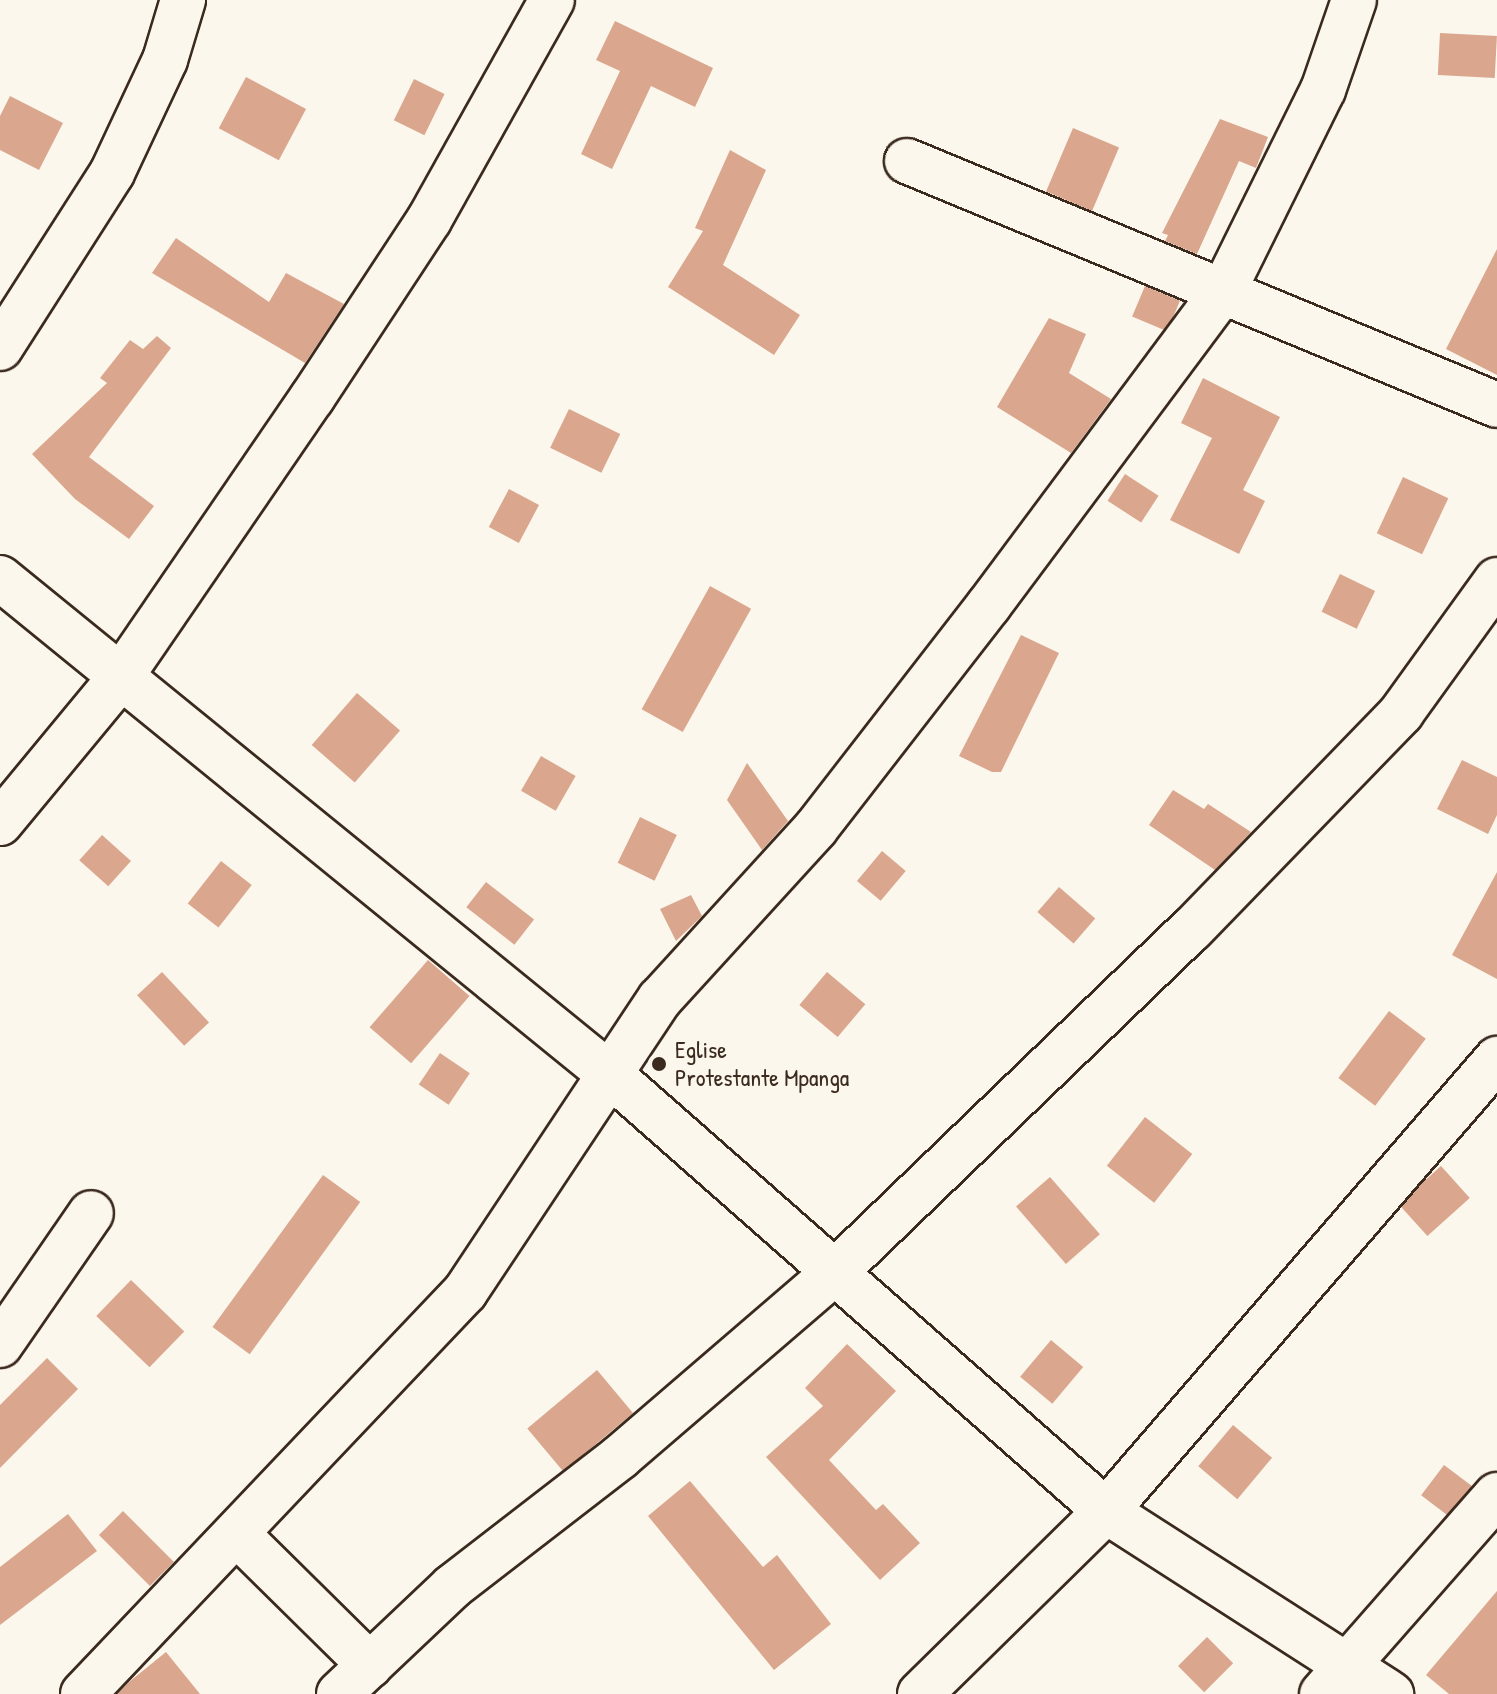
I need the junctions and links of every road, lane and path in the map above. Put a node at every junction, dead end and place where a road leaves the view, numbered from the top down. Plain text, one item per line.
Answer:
1 (183, 0) edge
2 (552, 0) edge
3 (1354, 0) edge
4 (907, 161) dead end
5 (1224, 290) junction
6 (0, 348) edge
7 (1497, 405) edge
8 (0, 578) edge
9 (1497, 580) edge
10 (120, 678) junction
11 (0, 823) edge
12 (1497, 1059) edge
13 (613, 1077) junction
14 (91, 1213) dead end
15 (834, 1273) junction
16 (0, 1345) edge
17 (1497, 1495) edge
18 (1106, 1511) junction
19 (237, 1534) junction
20 (370, 1665) junction
21 (1334, 1679) edge
22 (83, 1694) edge
23 (339, 1694) edge
24 (920, 1694) edge
25 (1391, 1694) edge

1 - 6 street
2 - 10 street
3 - 5 street
4 - 5 street
5 - 7 street
5 - 13 street
8 - 10 street
9 - 15 street
10 - 11 street
10 - 13 street
12 - 18 street
13 - 15 street
13 - 19 street
14 - 16 street
15 - 18 street
15 - 20 street
17 - 21 street
18 - 21 street
18 - 24 street
19 - 20 street
19 - 22 street
20 - 23 street
21 - 25 street

